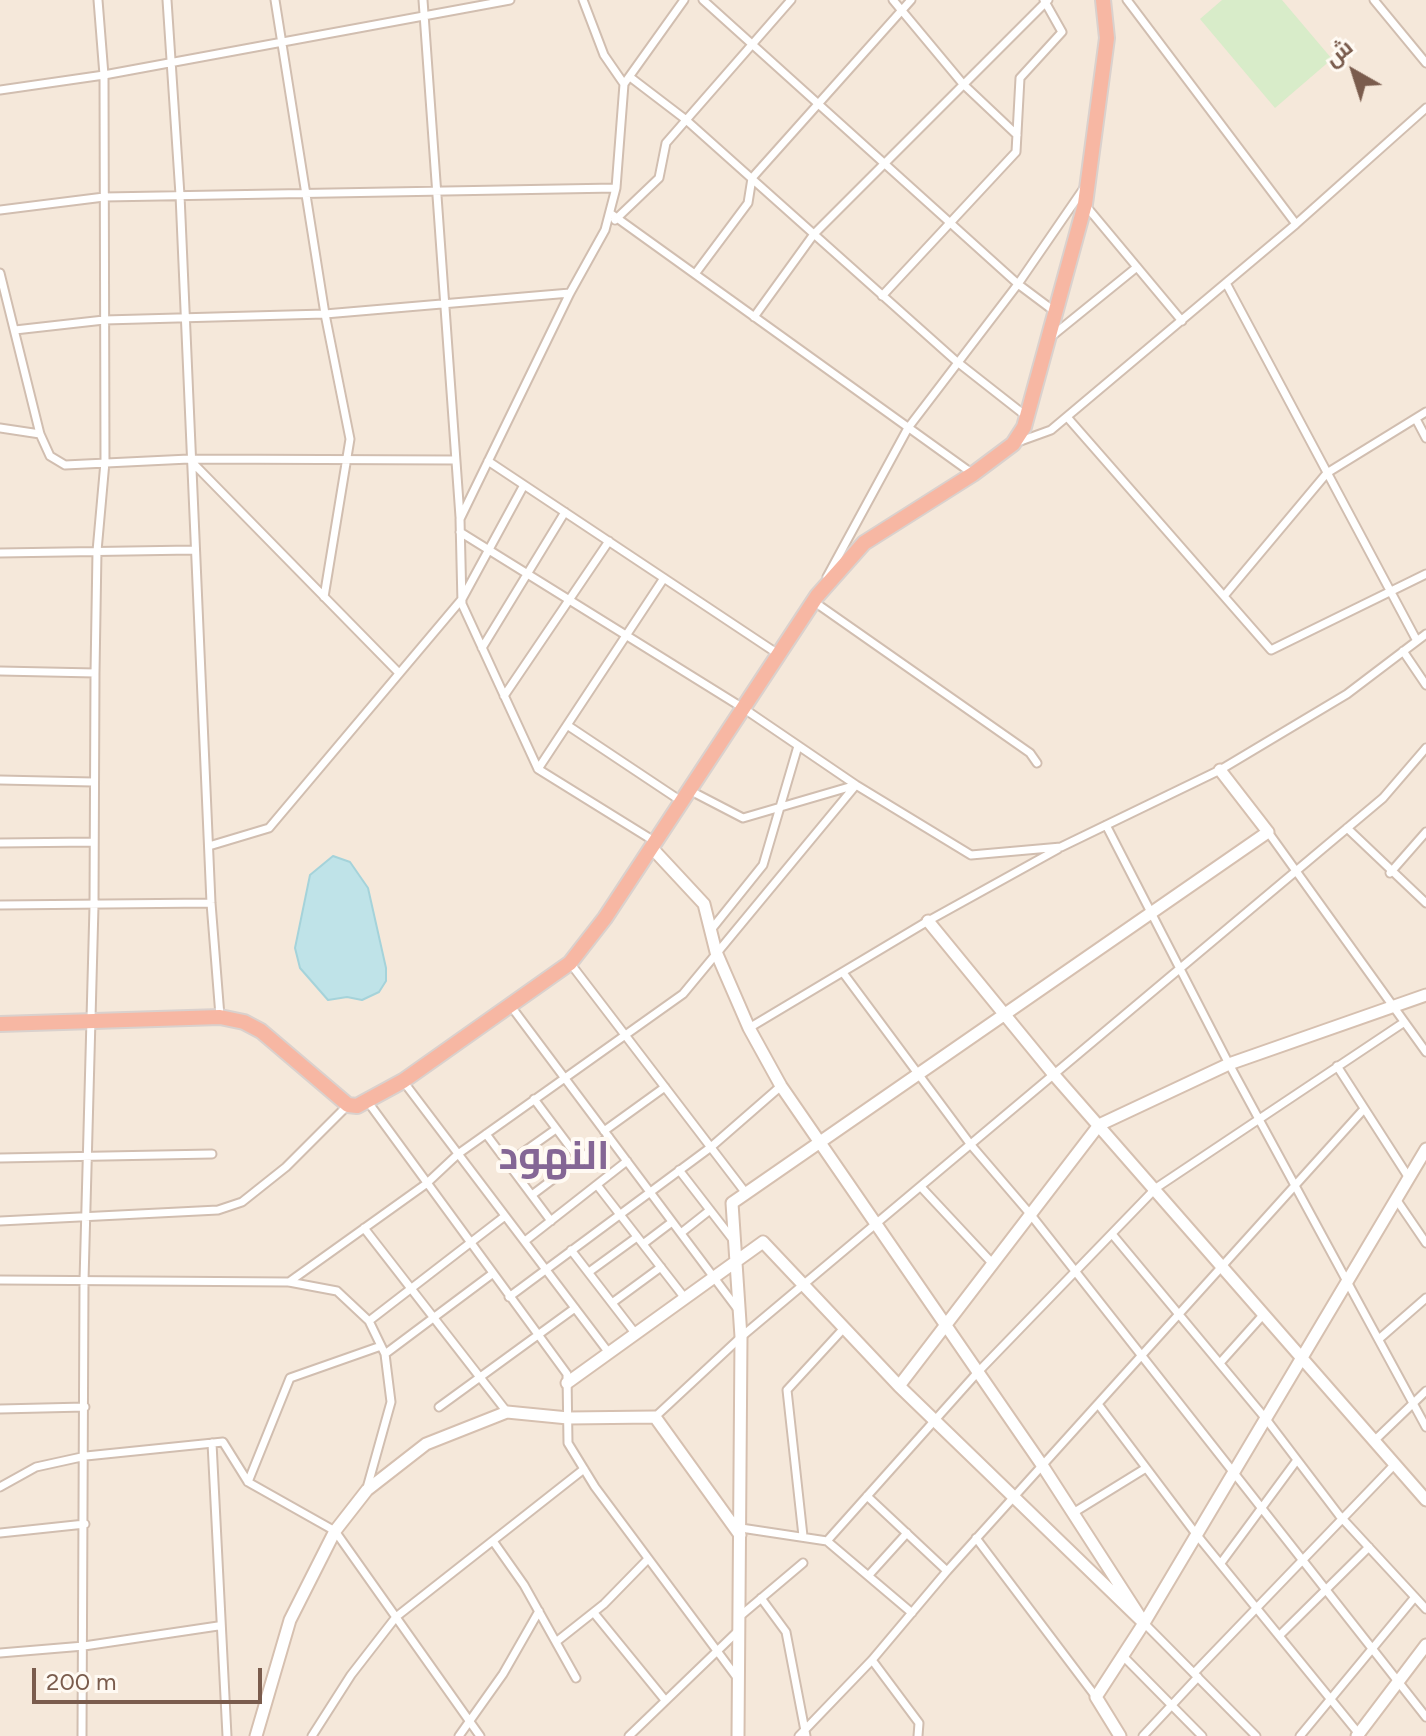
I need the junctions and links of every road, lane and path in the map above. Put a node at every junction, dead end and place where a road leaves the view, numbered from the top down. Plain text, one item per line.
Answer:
1 (98, 0) edge
2 (167, 0) edge
3 (275, 0) edge
4 (423, 0) edge
5 (510, 0) edge
6 (583, 0) edge
7 (684, 0) edge
8 (703, 0) edge
9 (791, 0) edge
10 (893, 0) edge
11 (911, 0) edge
12 (1046, 0) edge
13 (1103, 0) edge
14 (1127, 0) edge
15 (1374, 0) edge
16 (901, 9) junction
17 (424, 15) junction
18 (284, 42) junction
19 (752, 43) junction
20 (173, 62) junction
21 (1426, 63) edge
22 (104, 75) junction
23 (630, 77) junction
24 (624, 84) junction
25 (963, 84) junction
26 (0, 90) edge
27 (817, 102) junction
28 (1426, 108) edge
29 (685, 119) junction
30 (1017, 135) junction
31 (884, 163) junction
32 (752, 178) junction
33 (1088, 183) junction
34 (616, 188) junction
35 (434, 189) junction
36 (304, 192) junction
37 (180, 195) junction
38 (104, 197) junction
39 (1085, 204) junction
40 (0, 210) edge
41 (610, 213) junction
42 (617, 218) junction
43 (949, 223) junction
44 (1296, 224) junction
45 (605, 230) junction
46 (814, 234) junction
47 (1137, 267) junction
48 (0, 273) edge
49 (695, 274) junction
50 (1226, 283) junction
51 (1018, 284) junction
52 (570, 293) junction
53 (882, 296) junction
54 (443, 306) junction
55 (1056, 313) junction
56 (325, 314) junction
57 (754, 317) junction
58 (104, 320) junction
59 (186, 320) junction
60 (1182, 321) junction
61 (15, 330) junction
62 (1048, 339) junction
63 (956, 361) junction
64 (1426, 412) edge
65 (1027, 417) junction
66 (1067, 417) junction
67 (1416, 419) junction
68 (0, 428) edge
69 (908, 428) junction
70 (40, 434) junction
71 (1426, 438) edge
72 (1013, 444) junction
73 (189, 459) junction
74 (347, 460) junction
75 (455, 460) junction
76 (488, 461) junction
77 (105, 462) junction
78 (1327, 473) junction
79 (973, 474) junction
80 (524, 485) junction
81 (565, 512) junction
82 (460, 519) junction
83 (460, 532) junction
84 (609, 541) junction
85 (489, 549) junction
86 (193, 550) junction
87 (97, 551) junction
88 (0, 553) edge
89 (528, 574) junction
90 (1426, 574) edge
91 (664, 578) junction
92 (1390, 591) junction
93 (1224, 596) junction
94 (324, 597) junction
95 (462, 599) junction
96 (815, 599) junction
97 (569, 600) junction
98 (1426, 634) edge
99 (626, 635) junction
100 (1417, 641) junction
101 (482, 648) junction
102 (1403, 651) junction
103 (778, 654) junction
104 (0, 671) edge
105 (398, 672) junction
106 (95, 673) junction
107 (1426, 685) edge
108 (504, 696) junction
109 (743, 708) junction
110 (567, 725) junction
111 (798, 746) junction
112 (1426, 748) edge
113 (1037, 763) dead end
114 (538, 769) junction
115 (1220, 770) junction
116 (0, 780) edge
117 (93, 782) junction
118 (856, 785) junction
119 (685, 796) junction
120 (783, 806) junction
121 (1106, 825) junction
122 (1347, 828) junction
123 (1268, 832) junction
124 (1426, 832) edge
125 (93, 842) junction
126 (0, 843) edge
127 (653, 844) junction
128 (209, 846) junction
129 (1061, 847) junction
130 (1297, 871) junction
131 (1390, 873) junction
132 (211, 903) junction
133 (1426, 903) edge
134 (0, 905) edge
135 (94, 906) junction
136 (1152, 915) junction
137 (928, 921) junction
138 (710, 931) junction
139 (716, 952) junction
140 (570, 963) junction
141 (1180, 969) junction
142 (844, 974) junction
143 (1426, 995) edge
144 (510, 1005) junction
145 (1390, 1006) junction
146 (1005, 1015) junction
147 (220, 1017) junction
148 (89, 1022) junction
149 (1403, 1023) junction
150 (0, 1024) edge
151 (749, 1028) junction
152 (624, 1034) junction
153 (1426, 1052) edge
154 (1229, 1064) junction
155 (1337, 1066) junction
156 (918, 1075) junction
157 (1055, 1076) junction
158 (564, 1077) junction
159 (403, 1081) junction
160 (781, 1086) junction
161 (665, 1087) junction
162 (534, 1099) junction
163 (368, 1102) junction
164 (348, 1105) junction
165 (1364, 1109) junction
166 (1259, 1118) junction
167 (1099, 1125) junction
168 (556, 1129) junction
169 (486, 1134) junction
170 (606, 1134) junction
171 (821, 1142) junction
172 (971, 1145) junction
173 (711, 1147) junction
174 (1426, 1149) edge
175 (212, 1154) dead end
176 (458, 1154) junction
177 (0, 1158) edge
178 (87, 1158) junction
179 (579, 1159) junction
180 (627, 1161) junction
181 (508, 1163) junction
182 (679, 1170) junction
183 (1409, 1178) junction
184 (426, 1184) junction
185 (597, 1185) junction
186 (1297, 1185) junction
187 (921, 1187) junction
188 (1156, 1188) junction
189 (650, 1191) junction
190 (745, 1192) junction
191 (532, 1195) junction
192 (1396, 1199) junction
193 (710, 1210) junction
194 (619, 1214) junction
195 (1031, 1215) junction
196 (505, 1216) junction
197 (86, 1217) junction
198 (0, 1221) edge
199 (551, 1221) junction
200 (672, 1222) junction
201 (876, 1224) junction
202 (364, 1228) junction
203 (681, 1233) junction
204 (1112, 1234) junction
205 (637, 1237) junction
206 (525, 1241) junction
207 (735, 1241) junction
208 (1426, 1243) edge
209 (471, 1244) junction
210 (643, 1244) junction
211 (571, 1250) junction
212 (736, 1259) junction
213 (993, 1264) junction
214 (1222, 1266) junction
215 (661, 1267) junction
216 (546, 1269) junction
217 (589, 1272) junction
218 (1076, 1273) junction
219 (492, 1274) junction
220 (713, 1276) junction
221 (0, 1280) edge
222 (84, 1281) junction
223 (289, 1282) junction
224 (1348, 1282) junction
225 (803, 1285) junction
226 (412, 1289) junction
227 (509, 1297) junction
228 (684, 1297) junction
229 (1426, 1298) edge
230 (612, 1303) junction
231 (575, 1308) junction
232 (739, 1312) junction
233 (1179, 1314) junction
234 (1263, 1315) junction
235 (433, 1319) junction
236 (369, 1321) junction
237 (945, 1326) junction
238 (844, 1328) junction
239 (635, 1333) junction
240 (539, 1335) junction
241 (741, 1337) junction
242 (1379, 1339) junction
243 (383, 1350) junction
244 (609, 1353) junction
245 (1141, 1357) junction
246 (1303, 1361) junction
247 (1220, 1363) junction
248 (977, 1373) junction
249 (477, 1377) junction
250 (567, 1383) junction
251 (899, 1386) junction
252 (1426, 1391) edge
253 (1413, 1403) junction
254 (1098, 1404) junction
255 (85, 1407) junction
256 (439, 1407) dead end
257 (0, 1409) edge
258 (507, 1412) junction
259 (655, 1417) junction
260 (568, 1418) junction
261 (1266, 1419) junction
262 (934, 1420) junction
263 (1426, 1427) edge
264 (1374, 1441) junction
265 (212, 1443) junction
266 (86, 1456) junction
267 (1297, 1460) junction
268 (1395, 1464) junction
269 (1042, 1465) junction
270 (1146, 1468) junction
271 (584, 1469) junction
272 (1233, 1470) junction
273 (248, 1482) junction
274 (0, 1487) edge
275 (367, 1490) junction
276 (867, 1496) junction
277 (1014, 1496) junction
278 (1426, 1500) edge
279 (1262, 1507) junction
280 (1073, 1513) junction
281 (1342, 1517) junction
282 (85, 1524) junction
283 (335, 1531) junction
284 (741, 1531) junction
285 (0, 1533) edge
286 (907, 1533) junction
287 (1196, 1534) junction
288 (803, 1536) junction
289 (976, 1538) junction
290 (493, 1541) junction
291 (827, 1541) junction
292 (1369, 1547) junction
293 (1302, 1559) junction
294 (647, 1560) junction
295 (803, 1563) dead end
296 (1221, 1563) junction
297 (947, 1571) junction
298 (869, 1575) junction
299 (1326, 1589) junction
300 (1415, 1597) junction
301 (761, 1598) junction
302 (1257, 1607) junction
303 (1426, 1609) edge
304 (539, 1611) junction
305 (594, 1613) junction
306 (912, 1613) junction
307 (396, 1617) junction
308 (739, 1617) junction
309 (1144, 1623) junction
310 (218, 1626) junction
311 (739, 1630) junction
312 (1280, 1635) junction
313 (556, 1642) junction
314 (1426, 1645) edge
315 (84, 1646) junction
316 (1372, 1649) junction
317 (714, 1652) junction
318 (0, 1653) edge
319 (1123, 1656) junction
320 (872, 1660) junction
321 (1196, 1675) junction
322 (576, 1678) dead end
323 (738, 1679) junction
324 (1399, 1684) junction
325 (1096, 1697) junction
326 (1331, 1699) junction
327 (665, 1700) junction
328 (1172, 1705) junction
329 (1426, 1717) edge
330 (471, 1724) junction
331 (314, 1732) edge
332 (804, 1734) edge
333 (1358, 1735) edge
334 (82, 1736) edge
335 (227, 1736) edge
336 (256, 1736) edge
337 (323, 1736) edge
338 (459, 1736) edge
339 (480, 1736) edge
340 (629, 1736) edge
341 (738, 1736) edge
342 (918, 1736) edge
343 (1120, 1736) edge
344 (1143, 1736) edge
345 (1202, 1736) edge
346 (1256, 1736) edge
347 (1300, 1736) edge

1 - 22 street
2 - 20 street
3 - 18 street
4 - 17 street
5 - 17 street
6 - 24 street
7 - 23 street
8 - 19 street
9 - 19 street
10 - 16 street
11 - 16 street
12 - 25 street
12 - 30 street
13 - 33 highway
14 - 44 street
15 - 21 street
16 - 25 street
16 - 27 street
17 - 18 street
17 - 35 street
18 - 20 street
18 - 36 street
19 - 27 street
19 - 29 street
20 - 22 street
20 - 37 street
22 - 26 street
22 - 38 street
23 - 24 street
23 - 29 street
24 - 34 street
25 - 30 street
25 - 31 street
27 - 31 street
27 - 32 street
28 - 44 street
29 - 32 street
29 - 42 street
30 - 43 street
31 - 43 street
31 - 46 street
32 - 46 street
32 - 49 street
33 - 39 highway
33 - 51 street
34 - 35 street
34 - 41 street
35 - 36 street
35 - 54 street
36 - 37 street
36 - 56 street
37 - 38 street
37 - 59 street
38 - 40 street
38 - 58 street
39 - 47 street
39 - 55 highway
41 - 42 street
41 - 45 street
42 - 45 street
42 - 49 street
43 - 51 street
43 - 53 street
44 - 50 street
45 - 52 street
46 - 53 street
46 - 57 street
47 - 60 street
47 - 62 street
48 - 61 street
49 - 57 street
50 - 60 street
50 - 78 street
51 - 55 street
51 - 63 street
52 - 54 street
52 - 76 street
53 - 63 street
54 - 56 street
54 - 75 street
55 - 62 highway
56 - 59 street
56 - 74 street
57 - 69 street
58 - 59 street
58 - 61 street
58 - 77 street
59 - 73 street
60 - 66 street
61 - 70 street
62 - 65 highway
63 - 65 street
63 - 69 street
64 - 67 street
65 - 72 highway
66 - 72 street
66 - 93 street
67 - 71 street
67 - 78 street
68 - 70 street
69 - 79 street
69 - 96 street
70 - 77 street
72 - 79 highway
73 - 74 street
73 - 77 street
73 - 86 street
73 - 94 street
74 - 75 street
74 - 94 street
75 - 82 street
76 - 80 street
76 - 82 street
77 - 87 street
78 - 92 street
78 - 93 street
79 - 96 highway
80 - 81 street
80 - 85 street
81 - 84 street
81 - 89 street
82 - 83 street
83 - 85 street
83 - 95 street
84 - 91 street
84 - 97 street
85 - 89 street
85 - 95 street
86 - 87 street
86 - 128 street
87 - 88 street
87 - 106 street
89 - 97 street
89 - 101 street
90 - 92 street
91 - 99 street
91 - 103 street
92 - 93 street
92 - 100 street
94 - 105 street
95 - 101 street
95 - 105 street
96 - 103 highway
96 - 113 street
97 - 99 street
97 - 108 street
98 - 100 street
99 - 109 street
99 - 110 street
100 - 102 street
101 - 108 street
102 - 107 street
102 - 115 street
103 - 109 highway
104 - 106 street
105 - 128 street
106 - 117 street
108 - 114 street
109 - 111 street
109 - 119 highway
110 - 114 street
110 - 119 street
111 - 118 street
111 - 120 street
112 - 122 street
114 - 127 street
115 - 121 street
115 - 123 street
116 - 117 street
117 - 125 street
118 - 120 street
118 - 129 street
118 - 139 street
119 - 120 street
119 - 127 highway
120 - 138 street
121 - 129 street
121 - 136 street
122 - 130 street
122 - 131 street
123 - 130 street
123 - 136 street
124 - 131 street
125 - 126 street
125 - 135 street
127 - 138 street
127 - 140 highway
128 - 132 street
129 - 137 street
130 - 141 street
130 - 145 street
131 - 133 street
132 - 135 street
132 - 147 street
134 - 135 street
135 - 148 street
136 - 141 street
136 - 146 street
137 - 142 street
137 - 146 street
138 - 139 street
139 - 151 street
139 - 152 street
140 - 144 highway
140 - 152 street
141 - 154 street
141 - 157 street
142 - 151 street
142 - 156 street
143 - 145 street
144 - 158 street
144 - 159 highway
145 - 149 street
145 - 154 street
146 - 156 street
146 - 157 street
147 - 148 highway
147 - 164 highway
148 - 150 highway
148 - 178 street
149 - 153 street
149 - 155 street
151 - 160 street
152 - 158 street
152 - 161 street
154 - 166 street
154 - 167 street
155 - 165 street
155 - 166 street
156 - 171 street
156 - 172 street
157 - 167 street
157 - 172 street
158 - 162 street
158 - 170 street
159 - 163 highway
159 - 176 street
160 - 171 street
160 - 173 street
161 - 170 street
161 - 173 street
162 - 168 street
162 - 169 street
163 - 164 highway
163 - 184 street
164 - 197 street
165 - 183 street
165 - 186 street
166 - 186 street
166 - 188 street
167 - 188 street
167 - 195 street
168 - 179 street
168 - 181 street
169 - 176 street
169 - 181 street
170 - 179 street
170 - 180 street
171 - 190 street
171 - 201 street
172 - 187 street
172 - 195 street
173 - 182 street
173 - 190 street
174 - 183 street
175 - 178 street
176 - 184 street
176 - 196 street
177 - 178 street
178 - 197 street
179 - 191 street
180 - 185 street
180 - 189 street
181 - 191 street
182 - 189 street
182 - 193 street
183 - 192 street
184 - 202 street
184 - 209 street
185 - 194 street
185 - 199 street
186 - 214 street
186 - 224 street
187 - 201 street
187 - 213 street
188 - 204 street
188 - 214 street
189 - 194 street
189 - 200 street
190 - 207 street
191 - 199 street
192 - 208 street
192 - 224 street
193 - 203 street
193 - 207 street
194 - 205 street
194 - 211 street
195 - 213 street
195 - 218 street
196 - 206 street
196 - 209 street
197 - 198 street
197 - 222 street
199 - 206 street
200 - 203 street
200 - 210 street
201 - 225 street
201 - 237 street
202 - 223 street
202 - 226 street
203 - 220 street
204 - 218 street
204 - 233 street
205 - 210 street
205 - 217 street
206 - 216 street
207 - 212 street
209 - 219 street
209 - 226 street
210 - 215 street
211 - 216 street
211 - 217 street
212 - 220 street
212 - 225 street
212 - 232 street
213 - 237 street
214 - 233 street
214 - 234 street
215 - 228 street
215 - 230 street
216 - 227 street
216 - 231 street
217 - 230 street
218 - 245 street
218 - 248 street
219 - 227 street
219 - 235 street
220 - 228 street
220 - 232 street
221 - 222 street
222 - 223 street
222 - 255 street
223 - 236 street
224 - 242 street
224 - 246 street
225 - 238 street
225 - 241 street
226 - 235 street
226 - 236 street
227 - 240 street
228 - 239 street
229 - 242 street
230 - 239 street
231 - 240 street
231 - 244 street
232 - 241 street
233 - 245 street
233 - 247 street
234 - 246 street
234 - 247 street
235 - 243 street
235 - 249 street
236 - 243 street
237 - 248 street
237 - 251 street
238 - 251 street
238 - 288 street
239 - 244 street
240 - 249 street
240 - 250 street
241 - 259 street
241 - 284 street
242 - 253 street
243 - 273 street
243 - 275 street
244 - 250 street
245 - 254 street
245 - 272 street
246 - 261 street
246 - 264 street
247 - 261 street
248 - 262 street
248 - 269 street
249 - 256 street
249 - 258 street
250 - 260 street
251 - 262 street
252 - 253 street
253 - 263 street
253 - 264 street
254 - 269 street
254 - 270 street
255 - 257 street
255 - 266 street
258 - 260 street
258 - 275 street
259 - 260 street
259 - 284 street
260 - 271 street
261 - 267 street
261 - 272 street
262 - 276 street
262 - 277 street
264 - 268 street
265 - 266 street
265 - 273 street
265 - 310 street
266 - 274 street
266 - 282 street
267 - 279 street
267 - 281 street
268 - 278 street
268 - 281 street
269 - 277 street
269 - 280 street
270 - 280 street
270 - 287 street
271 - 290 street
271 - 294 street
272 - 279 street
272 - 287 street
273 - 283 street
275 - 283 street
276 - 286 street
276 - 291 street
277 - 289 street
277 - 309 street
279 - 293 street
279 - 296 street
280 - 309 street
281 - 292 street
281 - 293 street
282 - 285 street
282 - 315 street
283 - 307 street
283 - 336 street
284 - 288 street
284 - 308 street
286 - 297 street
286 - 298 street
287 - 296 street
287 - 309 street
288 - 291 street
289 - 297 street
289 - 325 street
290 - 304 street
290 - 307 street
291 - 298 street
292 - 299 street
292 - 300 street
293 - 299 street
293 - 302 street
294 - 305 street
294 - 317 street
295 - 301 street
296 - 302 street
297 - 306 street
298 - 306 street
299 - 312 street
299 - 316 street
300 - 303 street
300 - 316 street
301 - 308 street
301 - 332 street
302 - 312 street
302 - 321 street
304 - 313 street
304 - 330 street
305 - 313 street
305 - 327 street
306 - 320 street
307 - 330 street
307 - 331 street
308 - 311 street
309 - 319 street
309 - 321 street
310 - 315 street
310 - 335 street
311 - 317 street
311 - 323 street
312 - 326 street
313 - 322 street
314 - 324 street
315 - 318 street
315 - 334 street
316 - 324 street
316 - 326 street
317 - 323 street
317 - 327 street
319 - 325 street
319 - 328 street
320 - 332 street
320 - 342 street
321 - 328 street
321 - 346 street
323 - 341 street
324 - 329 street
324 - 333 street
325 - 343 street
326 - 333 street
326 - 347 street
327 - 340 street
328 - 344 street
328 - 345 street
330 - 338 street
330 - 339 street
331 - 337 street

